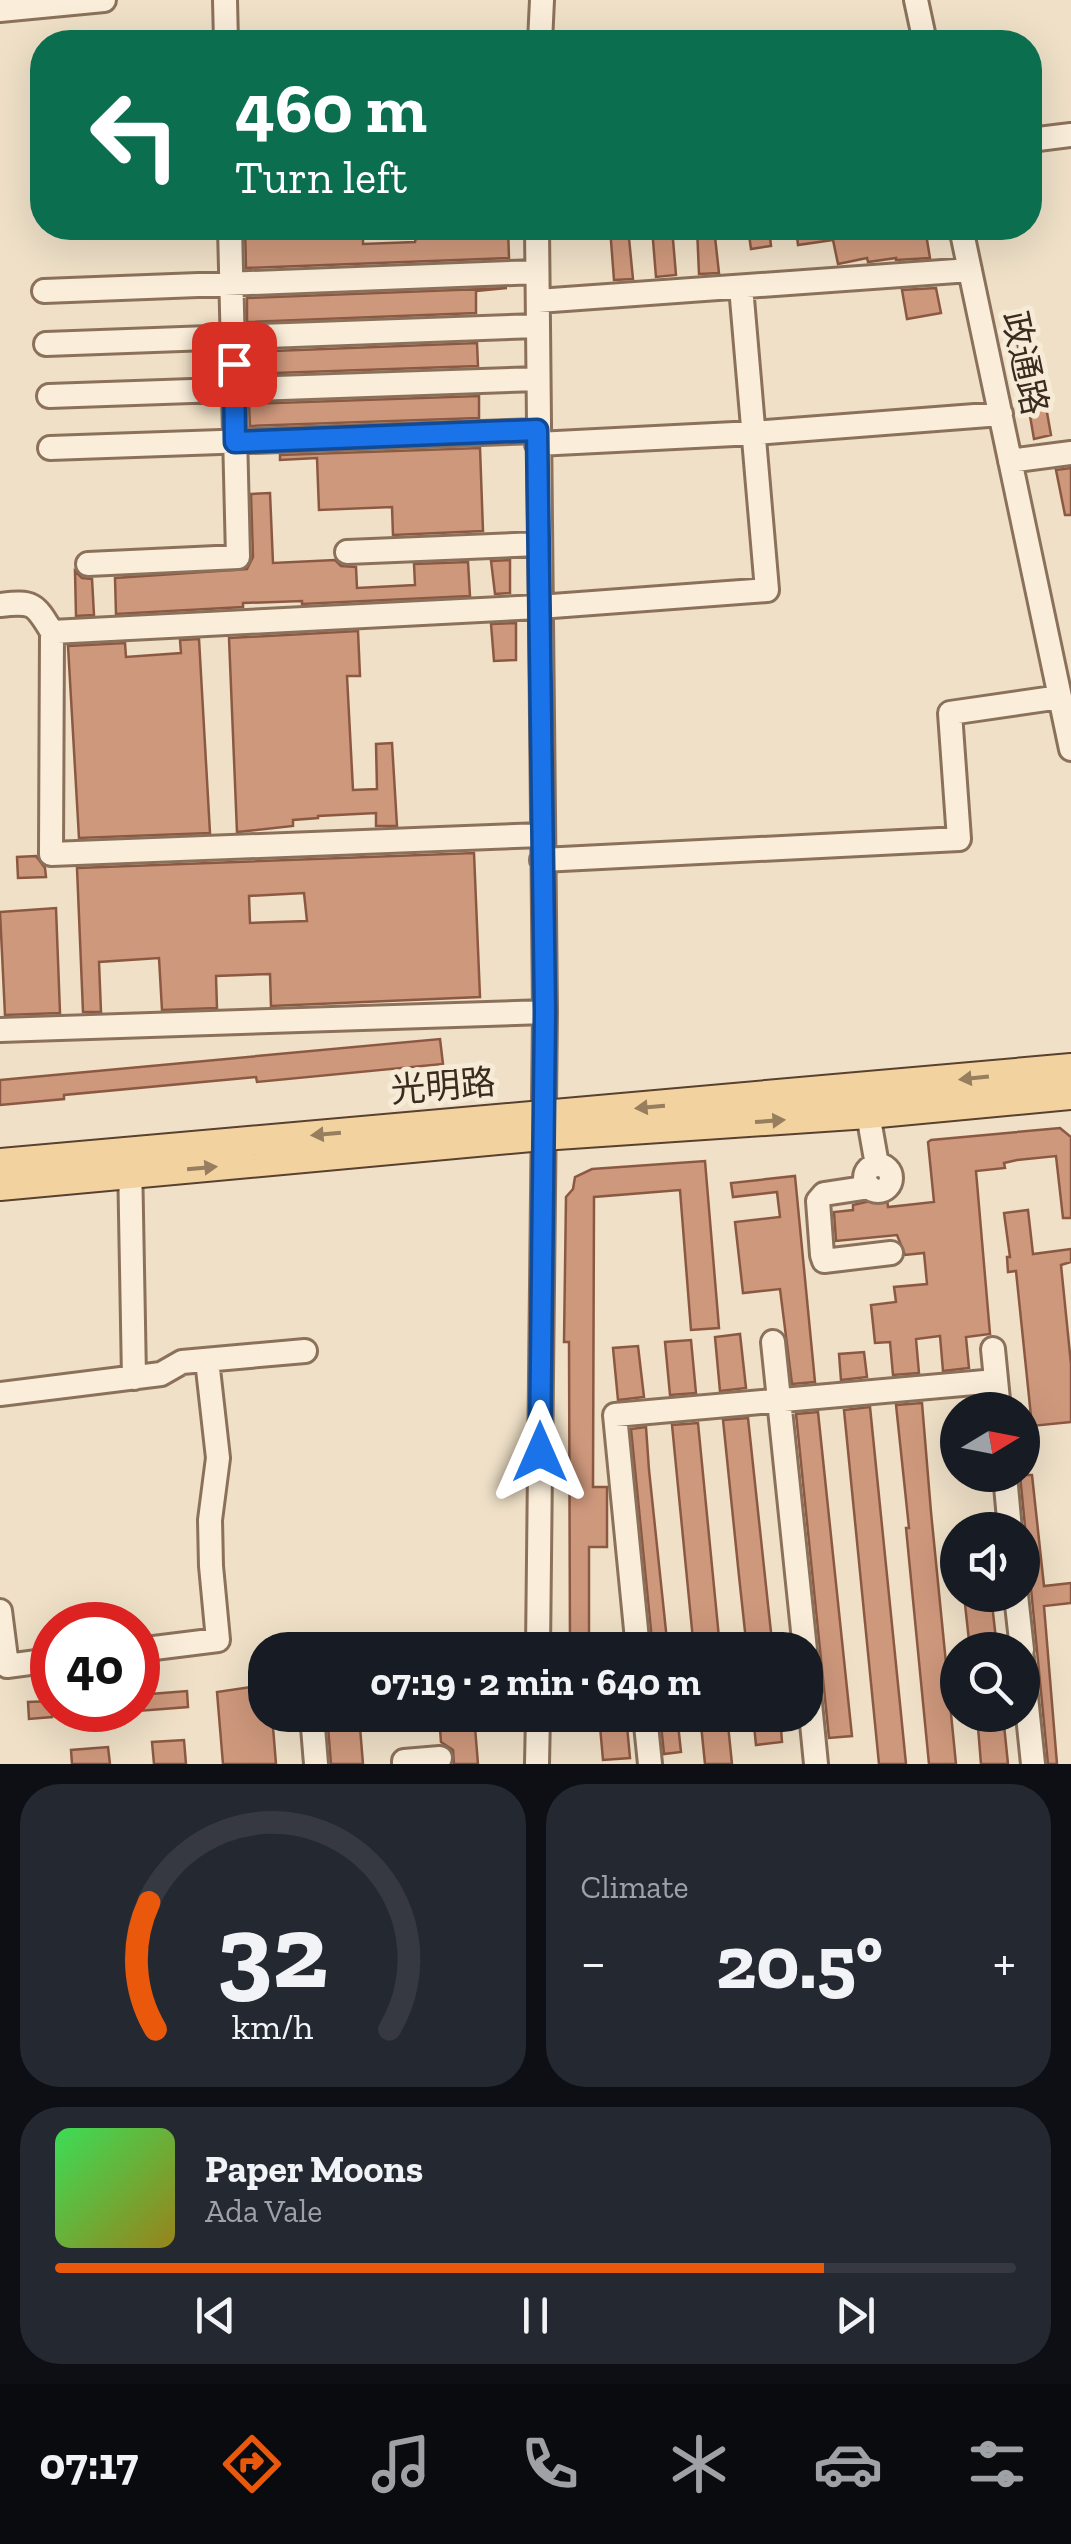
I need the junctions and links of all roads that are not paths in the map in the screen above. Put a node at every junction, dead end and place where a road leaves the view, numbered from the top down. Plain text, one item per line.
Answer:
1 (96, 0) edge
2 (104, 0) edge
3 (225, 0) edge
4 (542, 0) edge
5 (916, 0) edge
6 (0, 10) edge
7 (226, 30) edge
8 (541, 30) edge
9 (922, 30) edge
10 (1071, 135) edge
11 (1042, 139) edge
12 (230, 240) edge
13 (537, 240) edge
14 (964, 240) edge
15 (970, 270) junction
16 (538, 272) junction
17 (232, 282) junction
18 (742, 288) junction
19 (44, 292) dead end
20 (538, 300) junction
21 (538, 326) junction
22 (233, 337) junction
23 (46, 344) dead end
24 (538, 378) junction
25 (234, 390) junction
26 (48, 396) dead end
27 (1000, 414) junction
28 (754, 433) junction
29 (537, 437) junction
30 (235, 442) junction
31 (50, 448) dead end
32 (1071, 453) edge
33 (1010, 460) junction
34 (539, 544) junction
35 (347, 552) dead end
36 (88, 564) dead end
37 (0, 606) edge
38 (538, 607) junction
39 (52, 632) junction
40 (1064, 704) edge
41 (1071, 748) edge
42 (542, 836) junction
43 (542, 860) junction
44 (545, 1012) junction
45 (0, 1030) edge
46 (1071, 1068) edge
47 (1071, 1095) edge
48 (868, 1114) junction
49 (542, 1126) junction
50 (130, 1162) junction
51 (0, 1163) edge
52 (0, 1186) edge
53 (891, 1253) dead end
54 (774, 1342) dead end
55 (993, 1348) dead end
56 (305, 1351) dead end
57 (207, 1360) junction
58 (134, 1378) junction
59 (996, 1382) junction
60 (997, 1392) edge
61 (0, 1394) edge
62 (779, 1400) junction
63 (0, 1611) edge
64 (538, 1632) edge
65 (636, 1632) edge
66 (803, 1632) edge
67 (160, 1647) edge
68 (30, 1663) edge
69 (313, 1732) edge
70 (538, 1732) edge
71 (647, 1732) edge
72 (813, 1732) edge
73 (1029, 1732) edge
74 (433, 1761) edge
75 (316, 1764) edge
76 (404, 1764) edge
77 (537, 1764) edge
78 (650, 1764) edge
79 (816, 1764) edge
80 (1032, 1764) edge

1 - 2 street
1 - 6 street
3 - 7 street
4 - 8 street
5 - 9 street
10 - 11 street
12 - 17 street
13 - 16 street
14 - 15 street, 政通路
15 - 18 street
15 - 27 street, 政通路
16 - 17 street
16 - 20 street
17 - 19 street
17 - 22 street
18 - 20 street
18 - 28 street
20 - 21 street
21 - 22 street
21 - 24 street
22 - 23 street
22 - 25 street
24 - 25 street
24 - 29 street
25 - 26 street
25 - 30 street
27 - 28 street
27 - 33 street, 政通路
28 - 29 street
28 - 38 street
29 - 30 street
29 - 34 street
30 - 31 street
30 - 36 street
32 - 33 street
33 - 40 street, 政通路
34 - 35 street
34 - 38 street
37 - 39 street
38 - 39 street
38 - 42 street
39 - 42 street
40 - 41 street, 政通路
40 - 43 street
42 - 43 street
43 - 44 street
44 - 45 street
44 - 49 street
46 -> 49 main road, 光明路
47 - 48 main road, 光明路
49 -> 48 main road, 光明路
48 - 53 street
49 - 50 main road, 光明路
49 - 64 street
50 - 51 main road, 光明路
50 - 52 main road, 光明路
50 - 58 street
54 - 62 street
55 - 59 street
56 - 57 street
57 - 58 street
57 - 67 street
58 - 61 street
59 - 60 street
59 - 62 street
62 - 65 street
62 - 66 street
63 - 68 street
69 - 75 street
70 - 77 street
71 - 78 street
72 - 79 street
73 - 80 street
74 - 76 street

